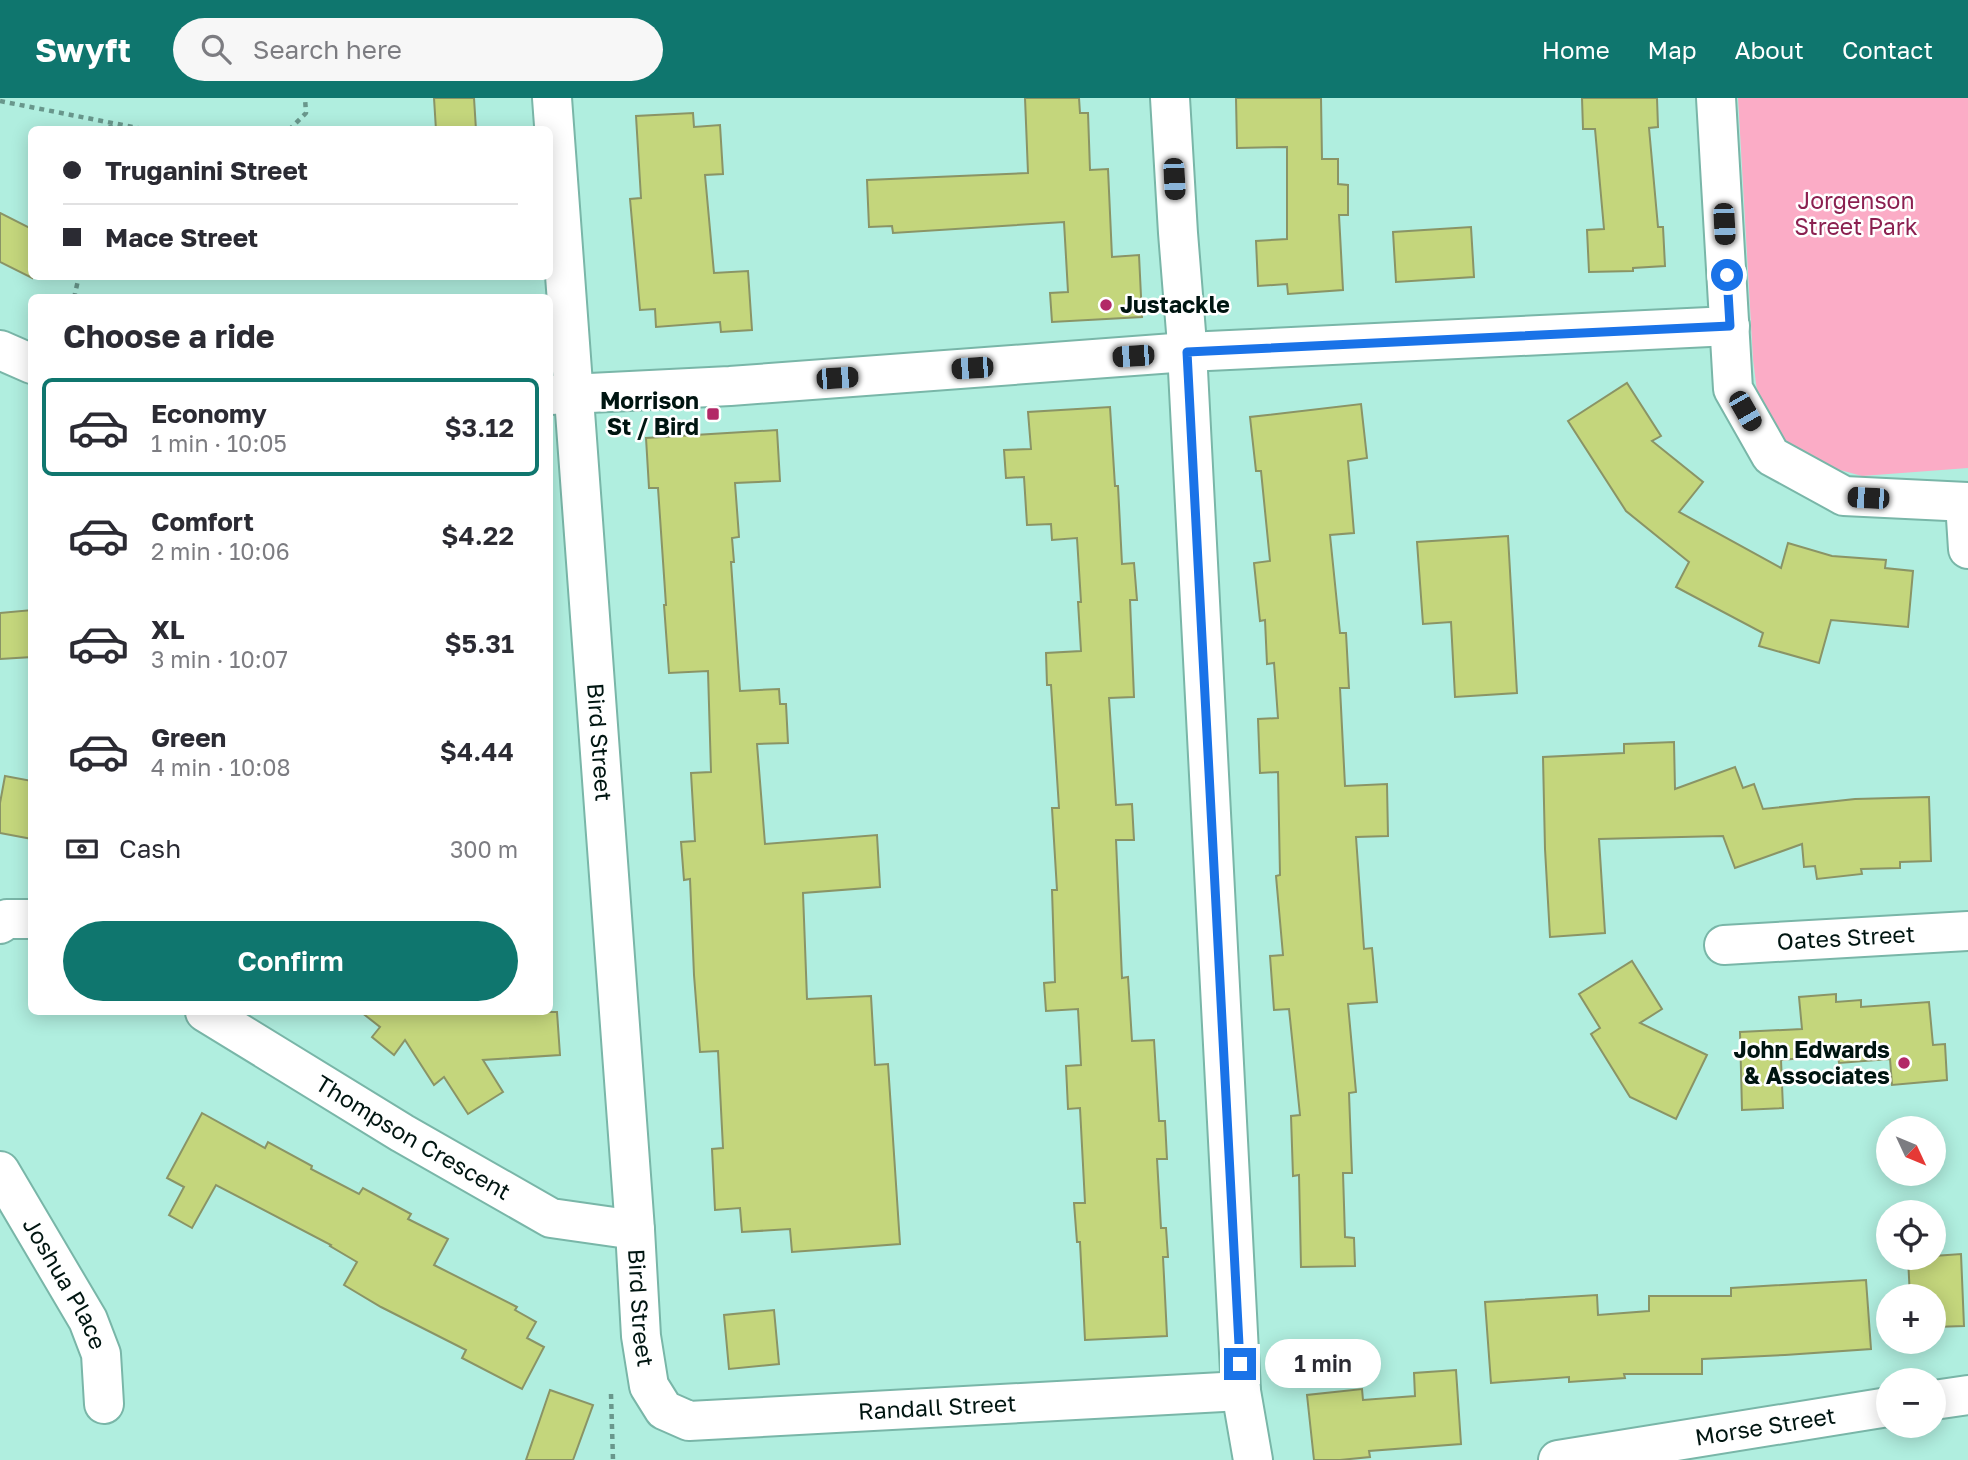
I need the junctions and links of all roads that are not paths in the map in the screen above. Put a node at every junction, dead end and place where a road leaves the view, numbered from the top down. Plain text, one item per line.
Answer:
1 (552, 98) edge
2 (1170, 98) edge
3 (1716, 98) edge
4 (553, 126) edge
5 (553, 128) edge
6 (1730, 326) junction
7 (0, 350) edge
8 (1187, 352) junction
9 (28, 361) edge
10 (562, 394) edge
11 (1966, 502) edge
12 (1968, 550) edge
13 (28, 919) edge
14 (0, 924) edge
15 (1968, 931) edge
16 (1724, 945) dead end
17 (210, 1015) edge
18 (0, 1171) edge
19 (635, 1230) junction
20 (649, 1386) joint
21 (1241, 1391) junction
22 (1968, 1395) edge
23 (1946, 1398) edge
24 (104, 1404) dead end
25 (1876, 1409) edge
26 (1253, 1460) edge
27 (1558, 1460) edge

1 - 4 street, Bird Street
2 - 8 street
3 - 6 street
5 - 10 street, Bird Street
6 - 8 street
6 - 11 street
7 - 9 street
8 - 10 street
8 - 21 street
10 - 19 street, Bird Street
11 - 12 street
13 - 14 street
15 - 16 street, Oates Street
17 - 19 street, Thompson Crescent
18 - 24 street, Joshua Place
19 - 20 street, Bird Street
20 - 21 street, Randall Street
21 - 26 street
22 - 23 street
25 - 27 street, Morse Street

